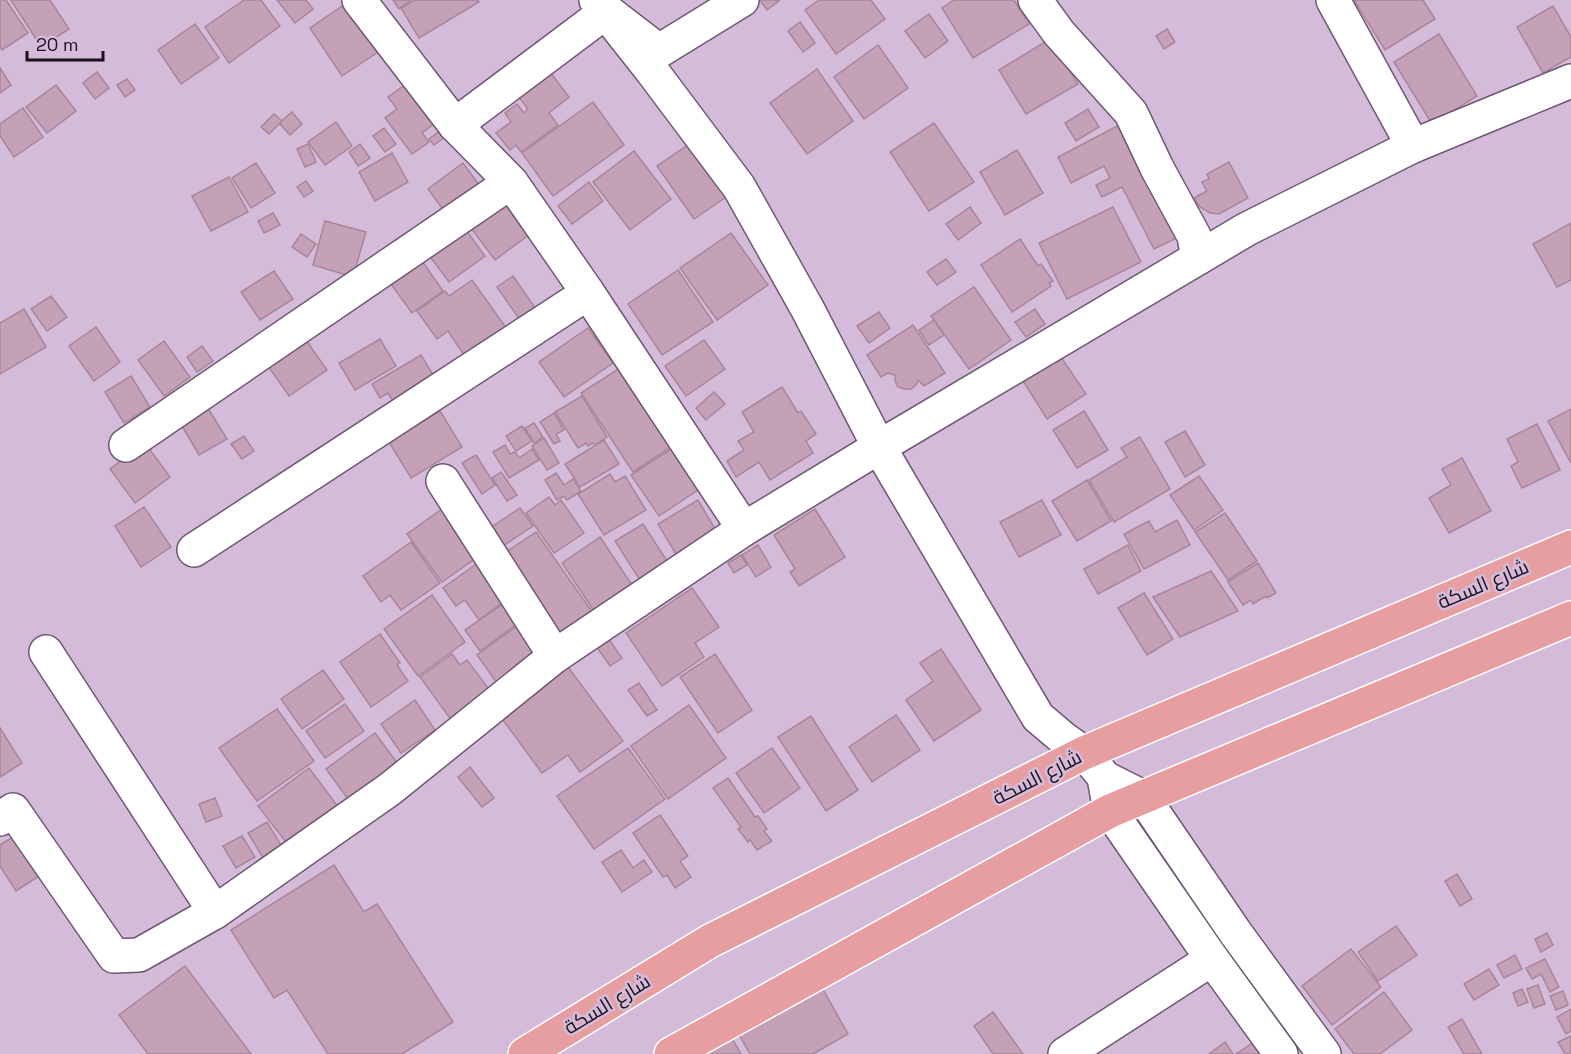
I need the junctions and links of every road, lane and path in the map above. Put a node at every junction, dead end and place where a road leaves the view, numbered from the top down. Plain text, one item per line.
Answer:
1 (359, 0) edge
2 (742, 0) edge
3 (1035, 0) edge
4 (1333, 0) edge
5 (601, 5) edge
6 (1571, 81) edge
7 (456, 125) junction
8 (1413, 146) junction
9 (511, 182) junction
10 (1198, 258) junction
11 (588, 293) junction
12 (126, 445) dead end
13 (879, 447) junction
14 (443, 481) dead end
15 (744, 529) junction
16 (1571, 547) edge
17 (194, 550) dead end
18 (1571, 618) edge
19 (46, 651) dead end
20 (555, 656) junction
21 (1084, 753) junction
22 (1105, 778) junction
23 (1143, 797) junction
24 (1110, 810) junction
25 (0, 819) edge
26 (215, 912) junction
27 (1212, 959) junction
28 (525, 1054) edge
29 (671, 1054) edge
30 (1065, 1054) edge
31 (1281, 1054) edge
32 (1324, 1054) edge

1 - 7 street
2 - 5 street
3 - 10 street
4 - 8 street
5 - 7 street
5 - 13 street
6 - 8 street
7 - 9 street
8 - 10 street
9 - 11 street
9 - 12 street
10 - 13 street
11 - 15 street
11 - 17 street
13 - 15 street
13 - 21 street
14 - 20 street
15 - 20 street
16 - 21 main road, شارع السكة
18 - 23 main road
19 - 26 street
20 - 26 street
21 - 22 street
21 - 28 main road, شارع السكة
22 - 23 street
22 - 24 street
23 - 24 main road
23 - 32 street
24 - 27 street
24 - 29 main road
25 - 26 street
27 - 30 street
27 - 31 street

